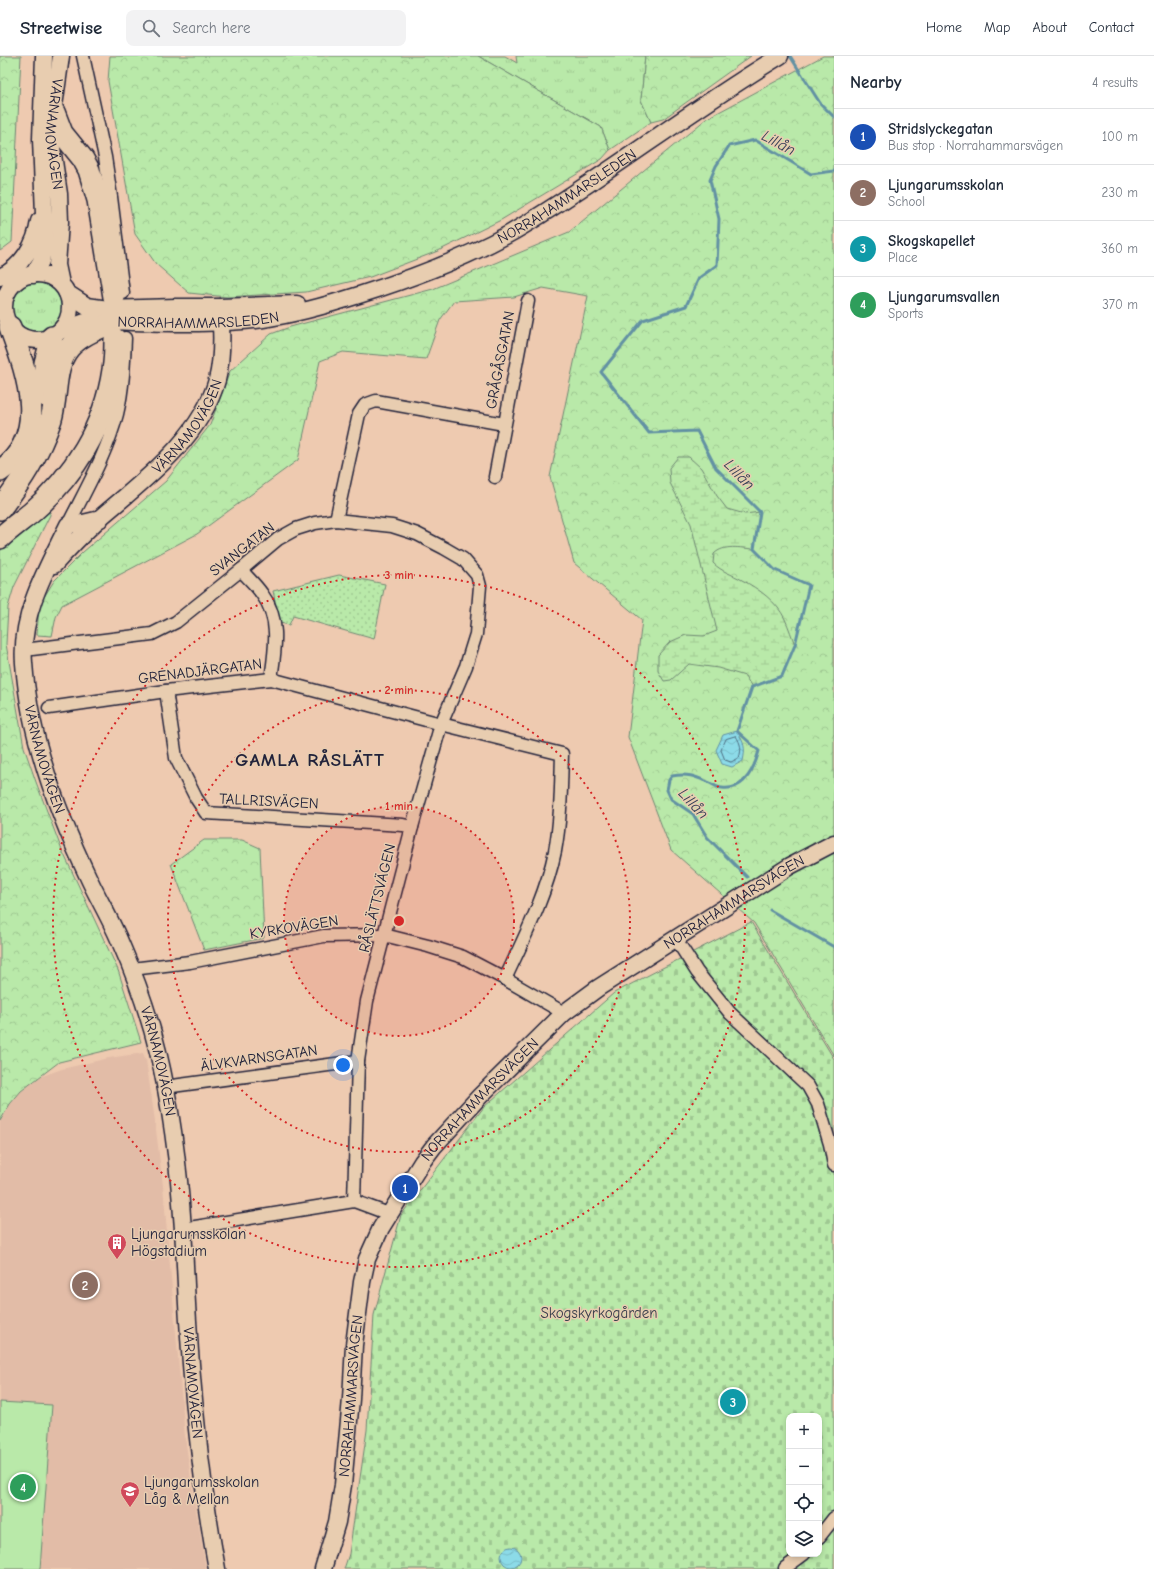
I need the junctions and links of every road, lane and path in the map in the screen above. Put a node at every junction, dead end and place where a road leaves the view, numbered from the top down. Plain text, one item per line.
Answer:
1 (44, 56) edge
2 (61, 56) edge
3 (83, 56) edge
4 (773, 60) edge
5 (54, 112) junction
6 (42, 184) junction
7 (33, 275) junction
8 (0, 277) edge
9 (7, 286) edge
10 (64, 289) junction
11 (119, 296) joint
12 (528, 301) dead end
13 (221, 315) junction
14 (6, 323) edge
15 (118, 333) junction
16 (56, 334) junction
17 (504, 424) junction
18 (45, 435) junction
19 (0, 471) edge
20 (495, 478) dead end
21 (0, 509) edge
22 (100, 518) junction
23 (336, 520) junction
24 (68, 525) junction
25 (0, 538) edge
26 (241, 570) junction
27 (477, 575) joint
28 (43, 576) junction
29 (24, 650) junction
30 (271, 679) junction
31 (166, 691) junction
32 (49, 708) dead end
33 (441, 724) junction
34 (412, 828) junction
35 (834, 843) edge
36 (384, 935) junction
37 (676, 939) junction
38 (132, 969) junction
39 (505, 979) junction
40 (564, 1013) junction
41 (358, 1061) junction
42 (165, 1087) junction
43 (834, 1165) edge
44 (354, 1202) junction
45 (389, 1214) junction
46 (183, 1229) junction
47 (834, 1518) edge
48 (822, 1533) edge
49 (800, 1557) edge
50 (785, 1568) edge
51 (217, 1569) edge
52 (323, 1569) edge

1 - 6 street, VÄRNAMOVÄGEN
2 - 5 street, VÄRNAMOVÄGEN
3 - 11 street
4 - 13 street, NORRAHAMMARSLEDEN
5 - 10 street, VÄRNAMOVÄGEN
5 - 11 highway
6 - 7 street, VÄRNAMOVÄGEN
6 - 8 street
7 - 9 street
7 - 10 street
9 - 14 street
10 - 13 street, NORRAHAMMARSLEDEN
10 - 16 street
12 - 17 street, GRÅGÅSGATAN
13 - 15 street, NORRAHAMMARSLEDEN
13 - 22 street, VÄRNAMOVÄGEN
14 - 16 street
14 - 19 highway
15 - 16 street, NORRAHAMMARSLEDEN
15 - 18 highway
15 - 24 street
15 - 25 highway
16 - 18 highway
17 - 20 street, GRÅGÅSGATAN
17 - 23 street
18 - 21 highway
22 - 24 street, VÄRNAMOVÄGEN
22 - 28 street, VÄRNAMOVÄGEN
23 - 26 street, SVANGATAN
23 - 27 street, SVANGATAN
24 - 28 street, VÄRNAMOVÄGEN
26 - 29 street, SVANGATAN
26 - 30 street
27 - 33 street, RÅSLÄTTSVÄGEN
28 - 29 street, VÄRNAMOVÄGEN
29 - 38 street, VÄRNAMOVÄGEN
30 - 31 street, GRENADJÄRGATAN
30 - 33 street, GRENADJÄRGATAN
31 - 32 street, GRENADJÄRGATAN
31 - 34 street, TALLRISVÄGEN
33 - 34 street, RÅSLÄTTSVÄGEN
33 - 39 street, GRENADJÄRGATAN
34 - 36 street, RÅSLÄTTSVÄGEN
35 - 37 street, NORRAHAMMARSVÄGEN
36 - 38 street, KYRKOVÄGEN
36 - 39 street, KYRKOVÄGEN
36 - 41 street, RÅSLÄTTSVÄGEN
37 - 40 street, NORRAHAMMARSVÄGEN
37 - 43 street
38 - 42 street, VÄRNAMOVÄGEN
39 - 40 street, KYRKOVÄGEN
40 - 45 street, NORRAHAMMARSVÄGEN
41 - 42 street, ÄLVKVARNSGATAN
41 - 44 street, RÅSLÄTTSVÄGEN
42 - 46 street, VÄRNAMOVÄGEN
44 - 45 street
44 - 46 street
45 - 52 street, NORRAHAMMARSVÄGEN
46 - 51 street, VÄRNAMOVÄGEN
47 - 48 street
49 - 50 street

